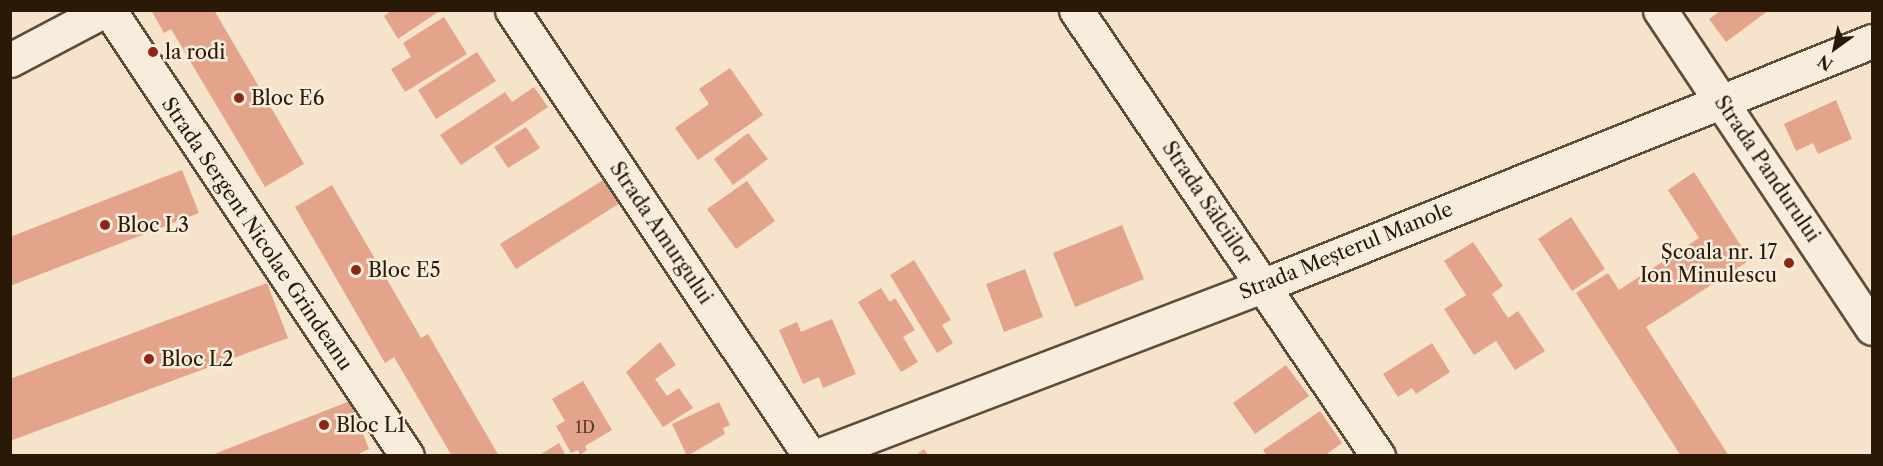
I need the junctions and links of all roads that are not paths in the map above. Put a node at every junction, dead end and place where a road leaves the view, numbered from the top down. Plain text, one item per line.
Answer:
1 (107, 10) edge
2 (512, 10) edge
3 (1076, 10) edge
4 (1660, 10) edge
5 (1872, 41) edge
6 (10, 60) edge
7 (1720, 99) junction
8 (1262, 286) junction
9 (1872, 328) edge
10 (407, 456) edge
11 (810, 456) edge
12 (817, 456) edge
13 (1378, 456) edge

1 - 6 street
1 - 10 street, Strada Sergent Nicolae Grindeanu
2 - 11 street, Strada Amurgului
3 - 8 street, Strada Sălciilor
4 - 7 street, Strada Pandurului
5 - 7 street, Strada Meșterul Manole
7 - 8 street, Strada Meșterul Manole
7 - 9 street, Strada Pandurului
8 - 12 street, Strada Meșterul Manole
8 - 13 street, Strada Sălciilor

